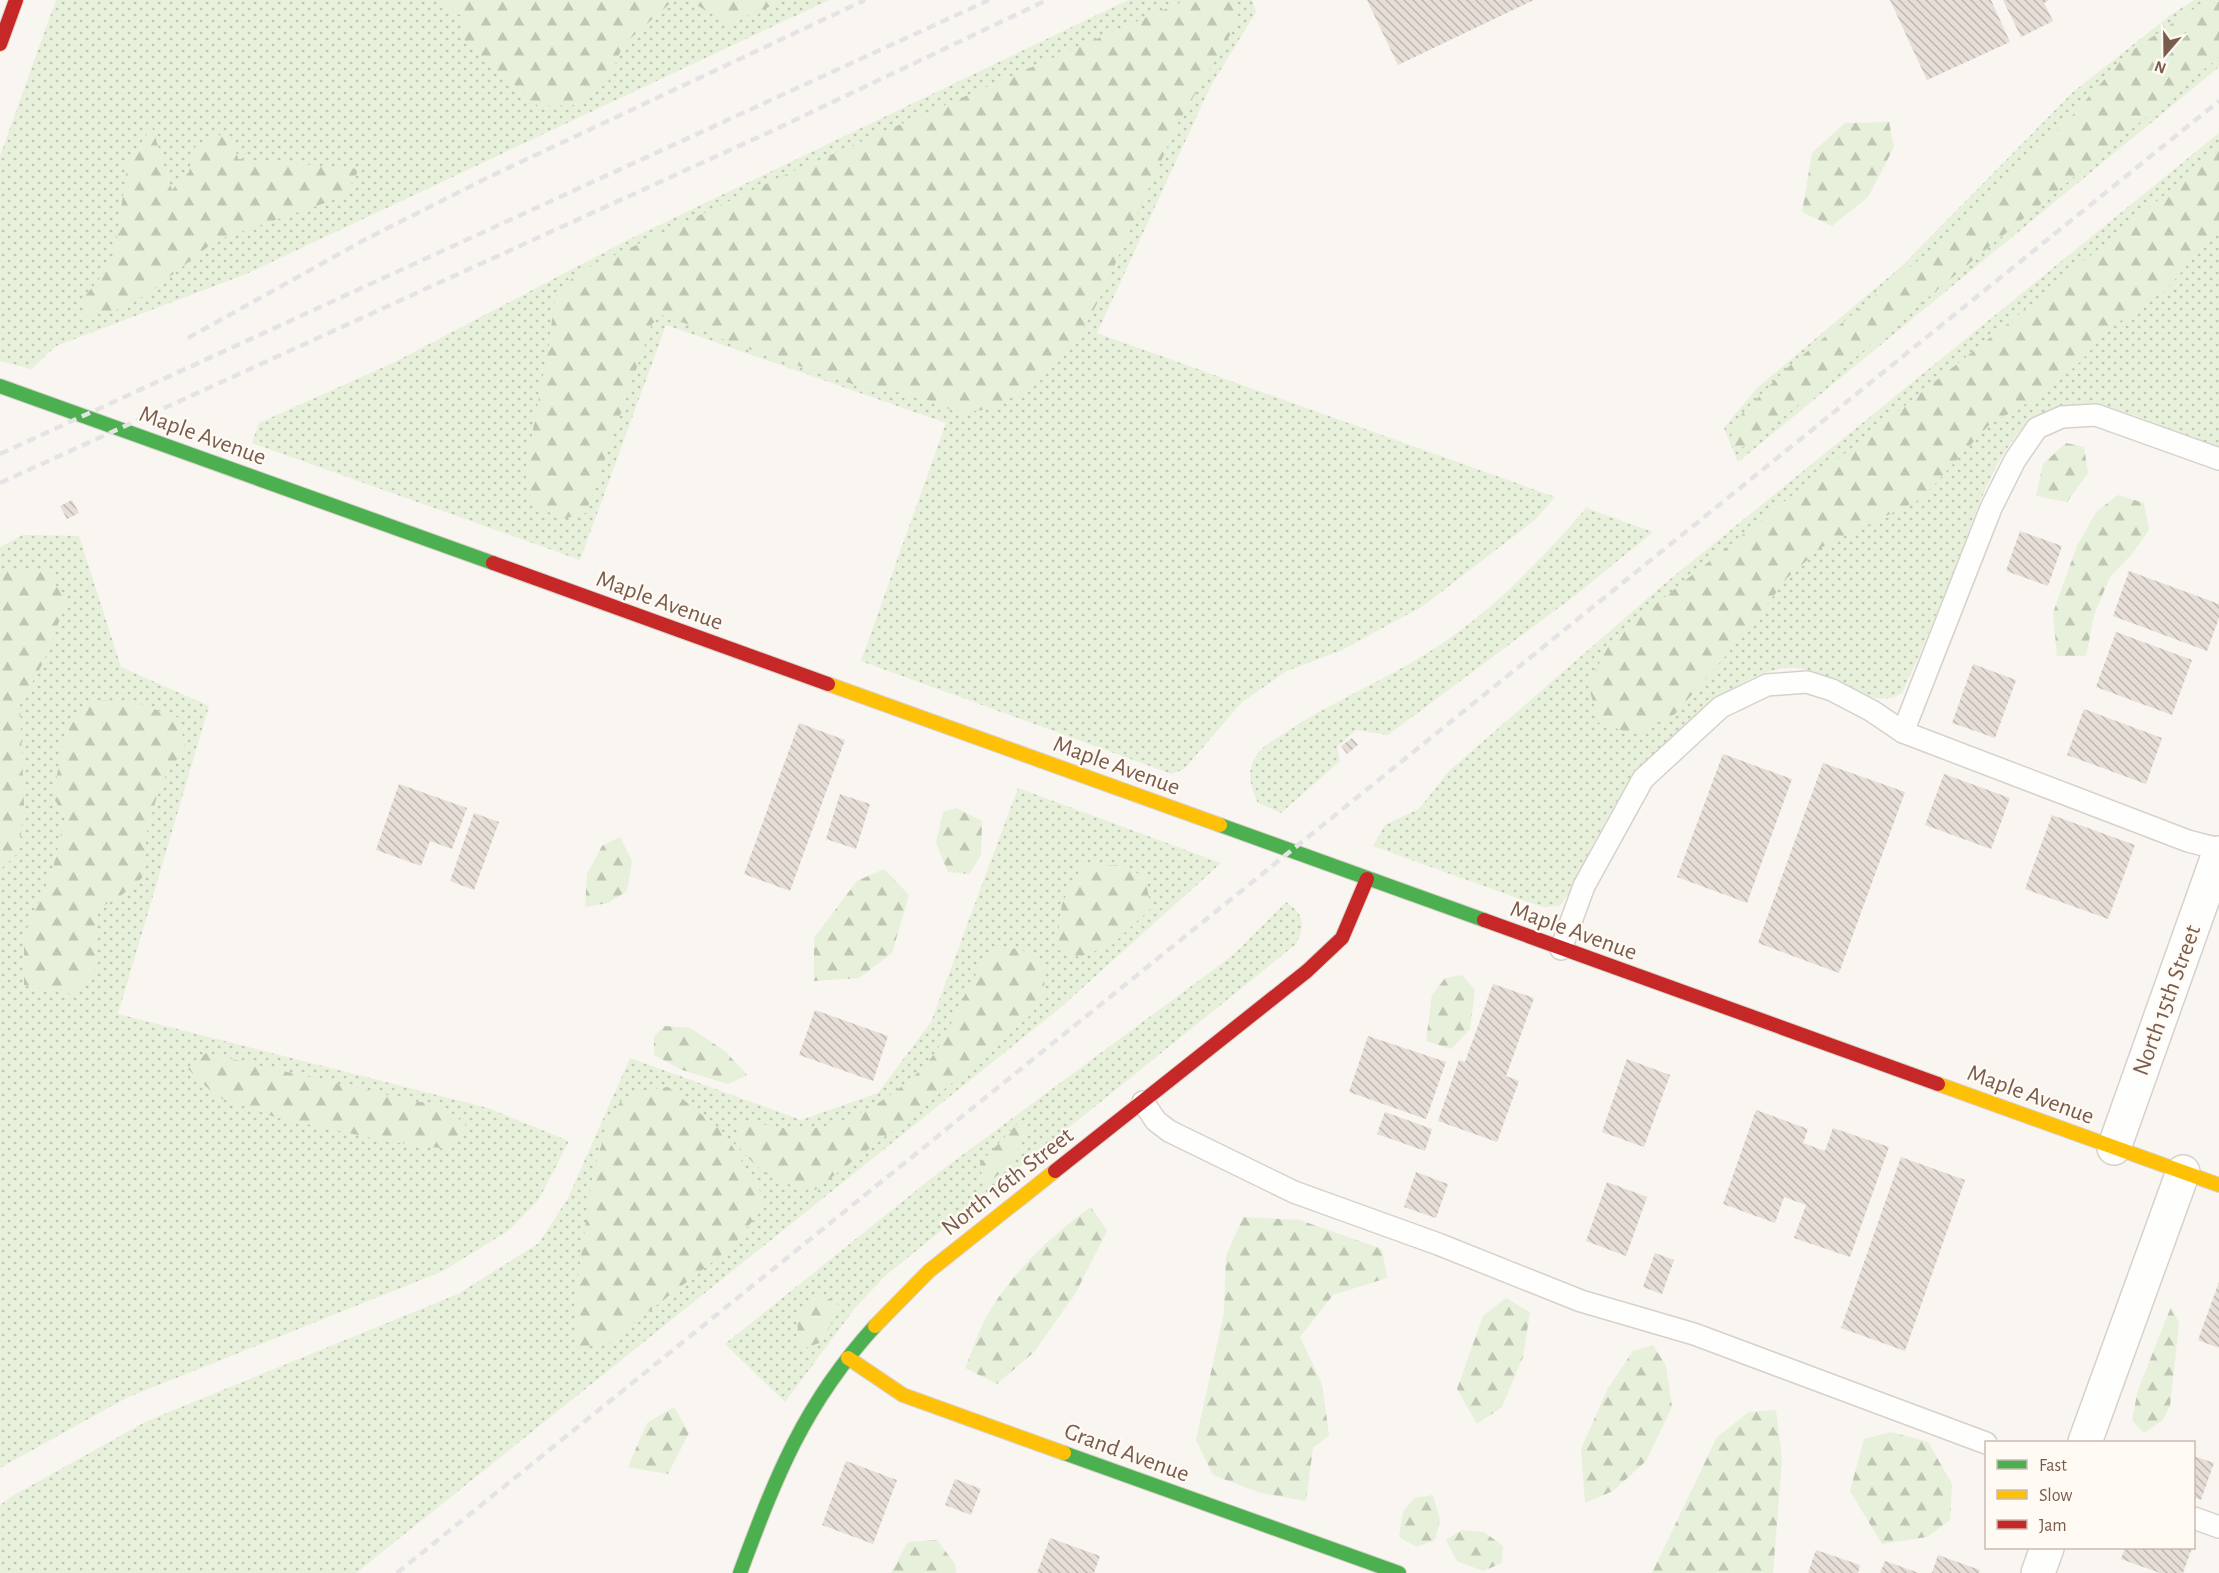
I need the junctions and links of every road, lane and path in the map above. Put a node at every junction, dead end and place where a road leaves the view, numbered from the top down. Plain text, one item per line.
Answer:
1 (16, 0) edge
2 (1, 38) edge
3 (0, 386) edge
4 (2219, 459) edge
5 (1903, 732) junction
6 (2219, 851) edge
7 (1367, 879) junction
8 (1561, 949) junction
9 (1143, 1102) junction
10 (2114, 1148) junction
11 (2183, 1172) junction
12 (2219, 1185) edge
13 (848, 1358) junction
14 (2086, 1441) edge
15 (1985, 1443) edge
16 (2195, 1519) edge
17 (2219, 1527) edge
18 (2047, 1549) edge
19 (740, 1573) edge
20 (1399, 1573) edge
21 (2038, 1573) edge

1 - 2 main road
3 - 7 main road, Maple Avenue
4 - 5 lane
5 - 6 lane
5 - 8 lane
6 - 10 street, North 15th Street
7 - 8 main road, Maple Avenue
7 - 9 main road, North 16th Street
8 - 10 main road, Maple Avenue
9 - 13 main road, North 16th Street
9 - 15 lane
10 - 11 main road, Maple Avenue
11 - 12 main road, Maple Avenue
11 - 14 street
13 - 19 main road, North 16th Street
13 - 20 main road, Grand Avenue
16 - 17 lane
18 - 21 street

